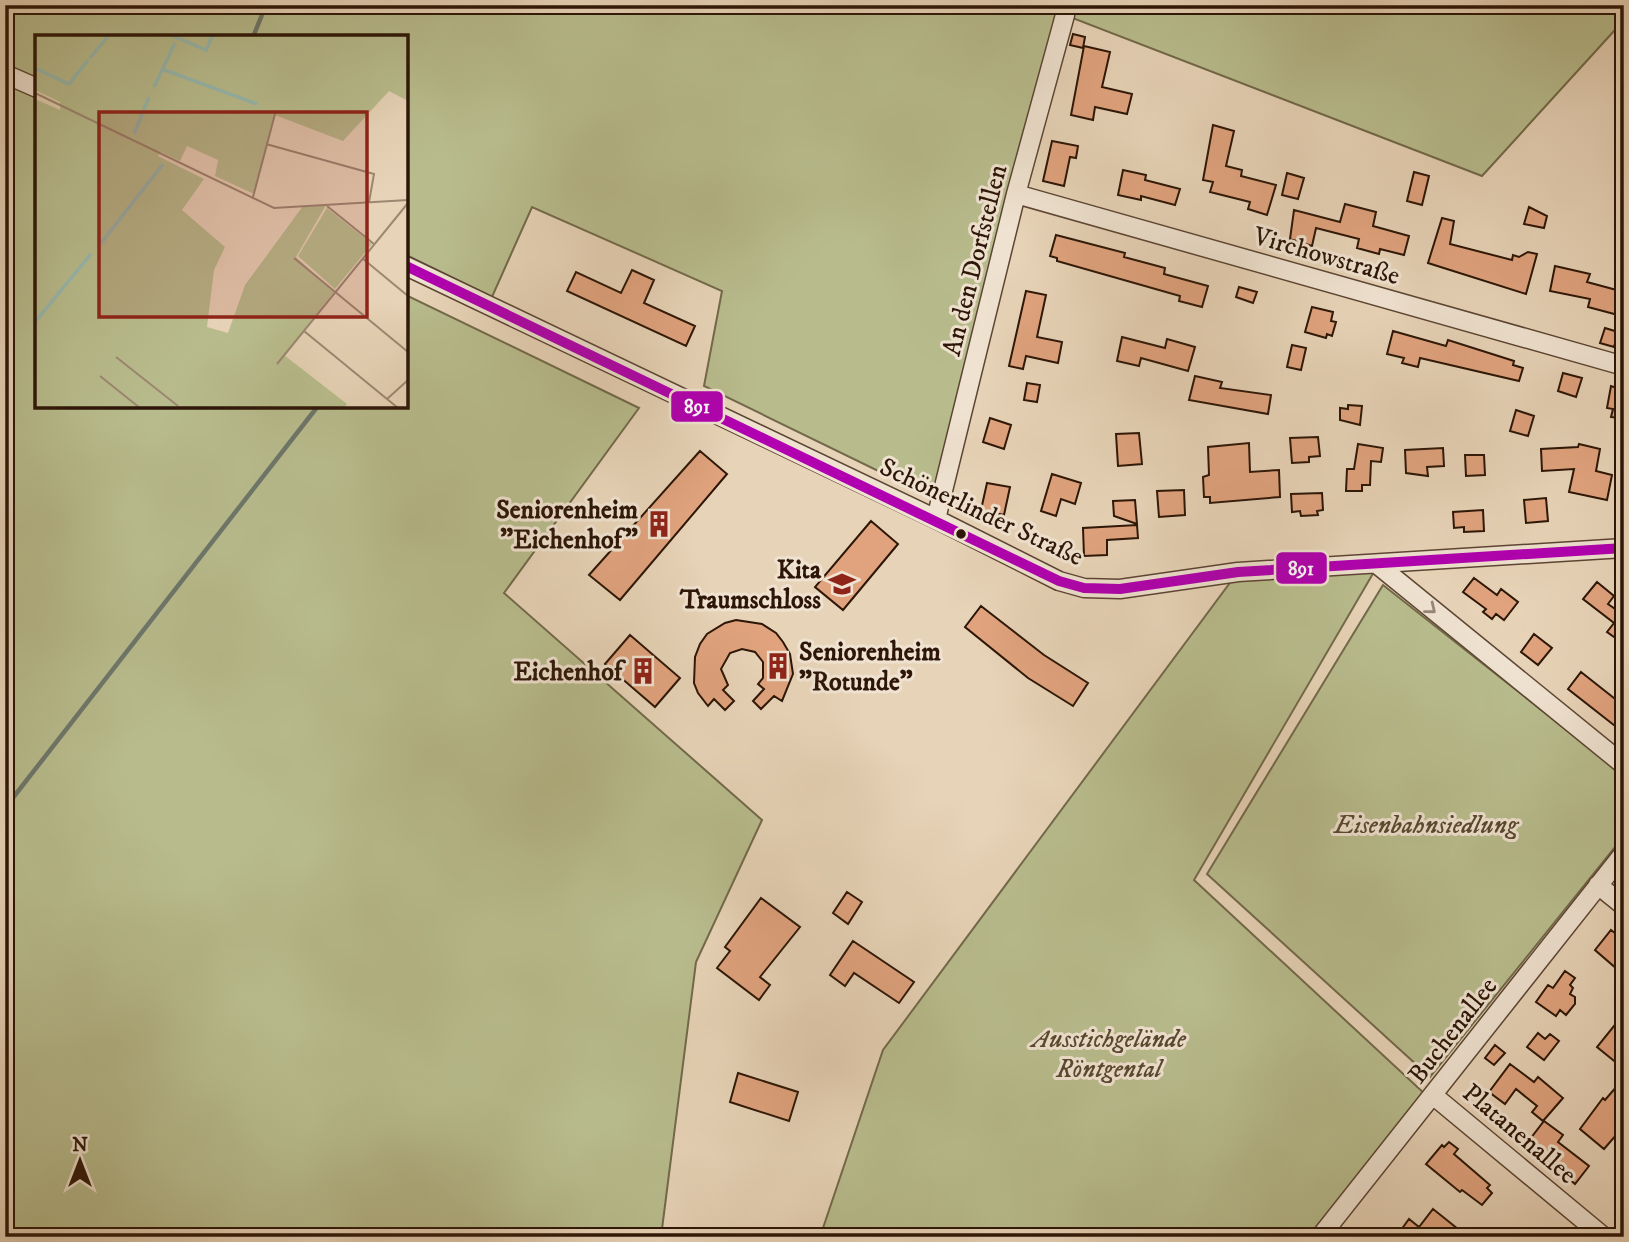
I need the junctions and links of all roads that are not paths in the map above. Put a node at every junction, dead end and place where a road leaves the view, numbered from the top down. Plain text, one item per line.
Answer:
1 (1065, 15) dead end
2 (5, 74) edge
3 (35, 88) edge
4 (1016, 194) junction
5 (408, 267) edge
6 (1624, 366) edge
7 (936, 519) junction
8 (1624, 548) edge
9 (1378, 565) junction
10 (1624, 765) edge
11 (1624, 853) edge
12 (1598, 885) junction
13 (1624, 906) edge
14 (1434, 1096) junction
15 (1320, 1237) edge
16 (1604, 1237) edge

1 - 4 street, An den Dorfstellen
2 - 3 street
4 - 6 street, Virchowstraße
4 - 7 street, An den Dorfstellen
5 - 7 street, Schönerlinder Straße
7 - 9 street, Schönerlinder Straße
8 - 9 street, Schönerlinder Straße
9 -> 10 street
11 - 12 street, Buchenallee
12 - 13 street
12 - 14 street, Buchenallee
14 - 15 street, Buchenallee
14 - 16 street, Platanenallee

